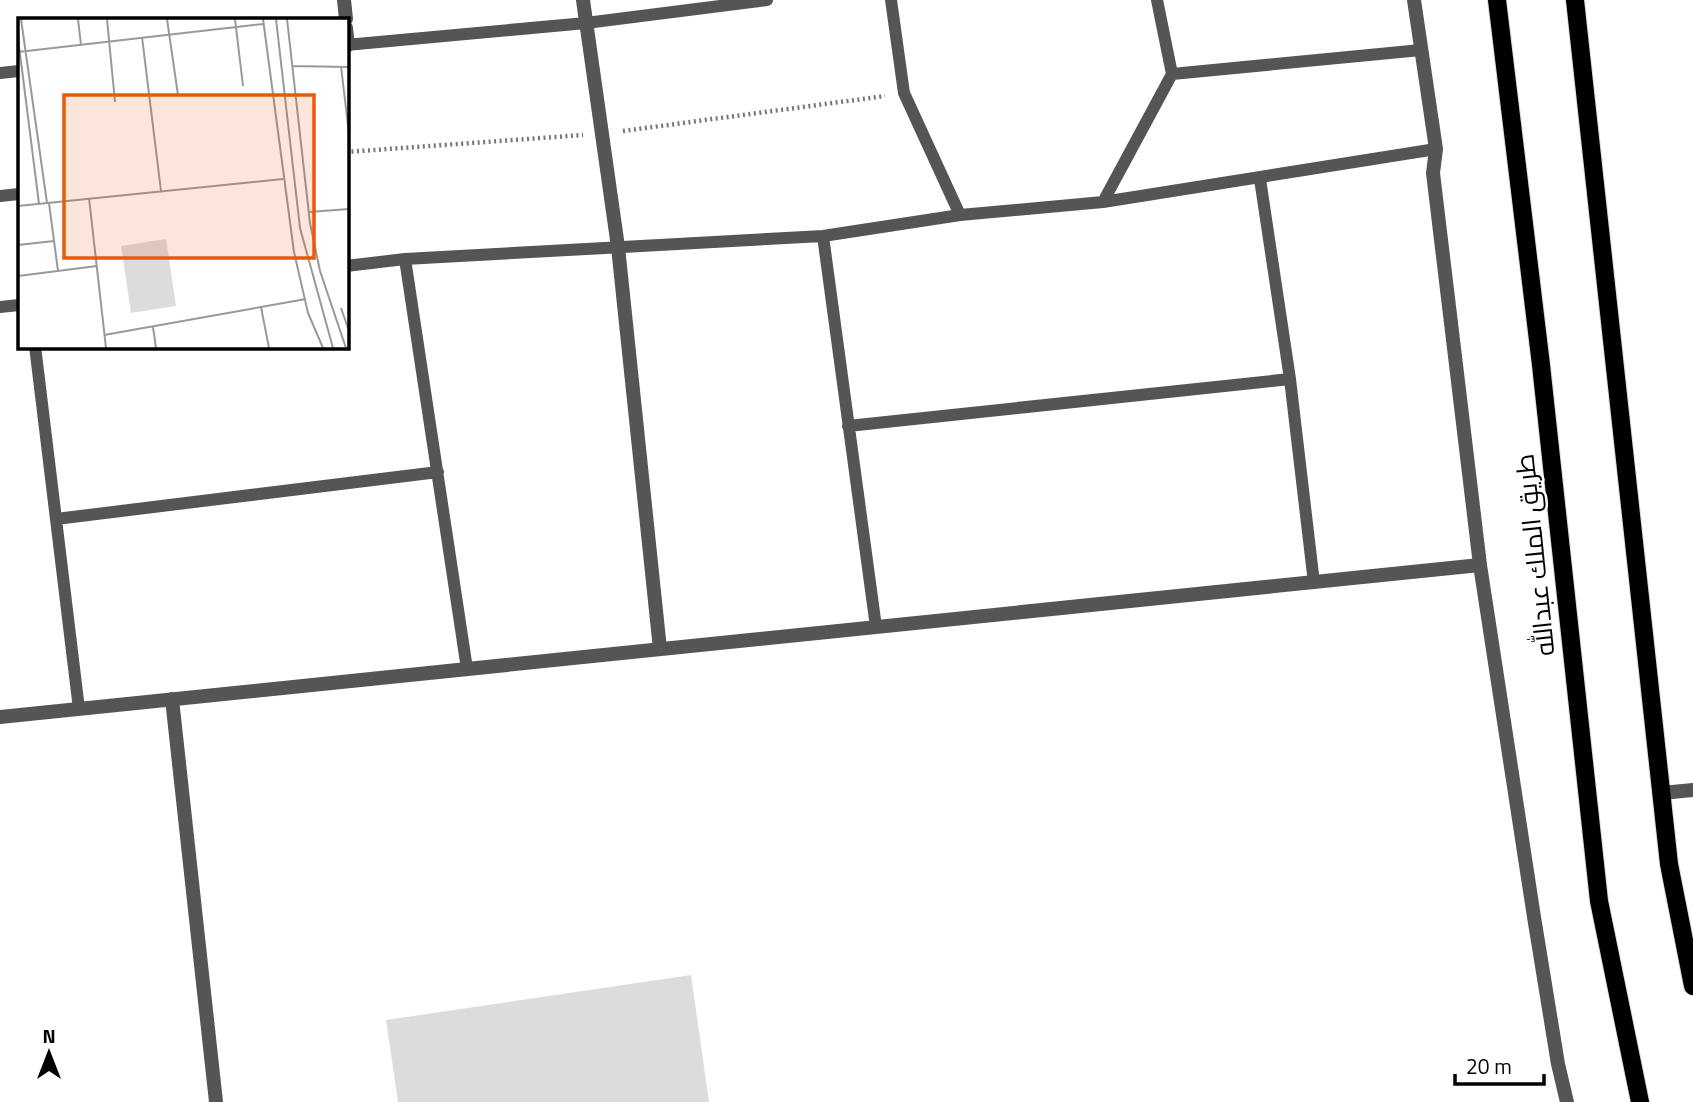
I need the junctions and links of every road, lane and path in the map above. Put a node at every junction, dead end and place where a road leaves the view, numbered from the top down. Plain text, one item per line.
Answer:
1 (344, 0) edge
2 (583, 0) edge
3 (767, 0) edge
4 (891, 0) edge
5 (1157, 0) edge
6 (1414, 0) edge
7 (1497, 0) edge
8 (1575, 0) edge
9 (346, 18) edge
10 (586, 23) junction
11 (348, 45) edge
12 (1421, 50) junction
13 (18, 71) edge
14 (0, 73) edge
15 (1172, 74) junction
16 (1436, 149) junction
17 (1260, 179) junction
18 (18, 194) edge
19 (0, 196) edge
20 (1103, 202) junction
21 (960, 215) junction
22 (823, 236) junction
23 (618, 247) junction
24 (405, 258) junction
25 (348, 265) edge
26 (18, 305) edge
27 (0, 307) edge
28 (35, 348) edge
29 (1290, 379) junction
30 (848, 426) junction
31 (438, 471) junction
32 (56, 519) junction
33 (1480, 565) junction
34 (1314, 583) junction
35 (876, 627) junction
36 (660, 649) junction
37 (467, 669) junction
38 (172, 699) junction
39 (79, 709) junction
40 (0, 717) edge
41 (1693, 790) edge
42 (1662, 793) junction
43 (1693, 986) edge
44 (216, 1102) edge
45 (1567, 1102) edge
46 (1640, 1102) edge

1 - 9 street
2 - 10 street
3 - 10 lane
4 - 21 lane
5 - 15 lane
6 - 12 street
7 - 46 main road, طريق الملك عبدالله
8 - 42 main road
10 - 11 lane
10 - 23 street
12 - 15 lane
12 - 16 street
13 - 14 lane
15 - 20 lane
16 - 17 lane
16 - 33 street
17 - 20 lane
17 - 29 lane
18 - 19 lane
20 - 21 lane
21 - 22 lane
22 - 23 lane
22 - 30 lane
23 - 24 lane
23 - 36 street
24 - 25 lane
24 - 31 lane
26 - 27 lane
28 - 32 lane
29 - 30 lane
29 - 34 lane
30 - 35 lane
31 - 32 lane
31 - 37 lane
32 - 39 lane
33 - 34 street
33 - 45 street
34 - 35 street
35 - 36 street
36 - 37 street
37 - 38 street
38 - 39 street
38 - 44 street
39 - 40 street
41 - 42 street
42 - 43 main road

